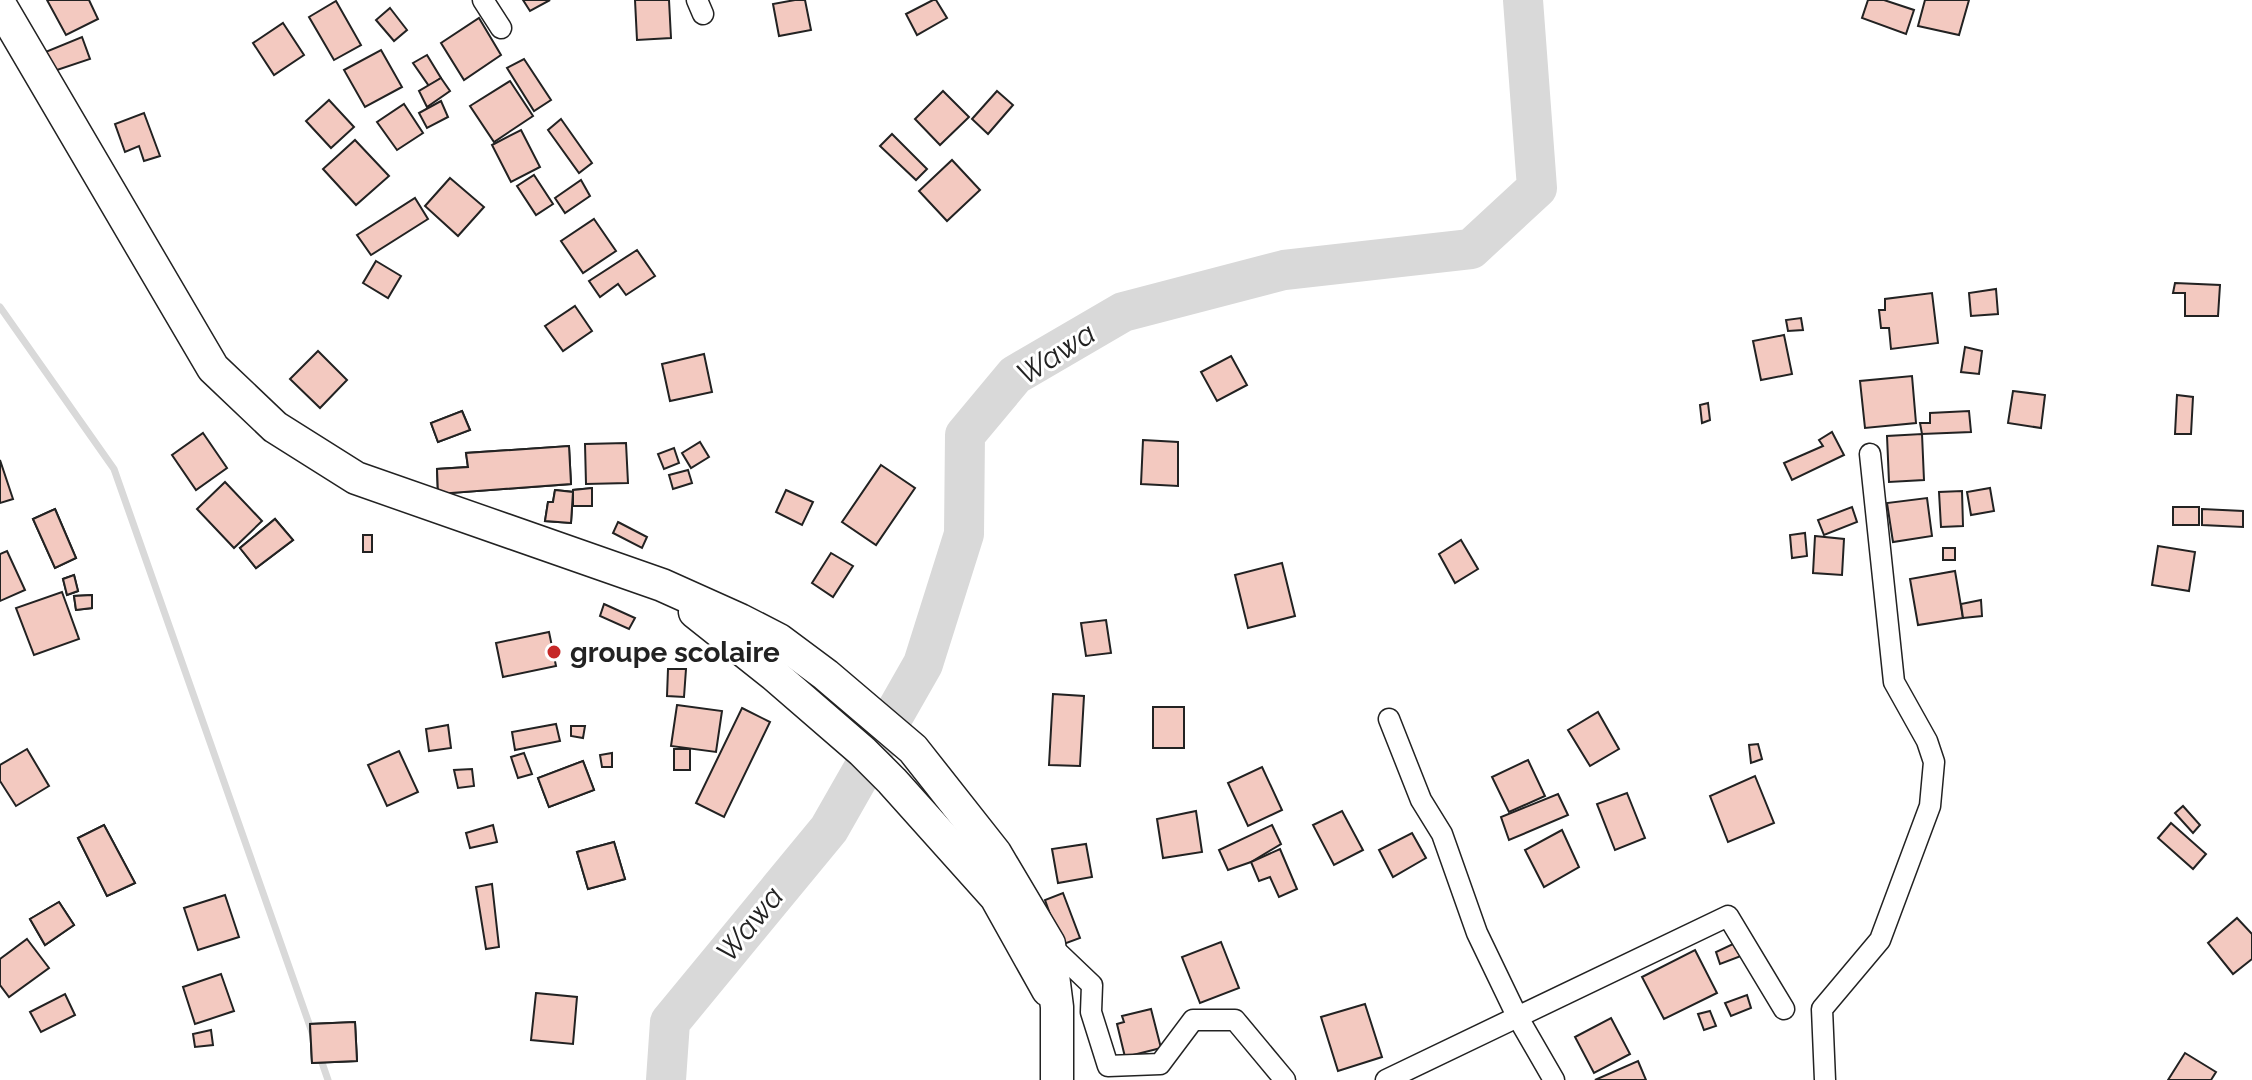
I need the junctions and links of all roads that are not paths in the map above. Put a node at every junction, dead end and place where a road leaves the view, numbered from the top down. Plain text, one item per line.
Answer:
1 (483, 0) edge
2 (0, 5) edge
3 (501, 28) dead end
4 (1870, 454) dead end
5 (662, 585) junction
6 (1389, 719) dead end
7 (1049, 944) junction
8 (1057, 1007) junction
9 (1784, 1009) dead end
10 (1517, 1016) junction
11 (1057, 1080) edge
12 (1285, 1080) edge
13 (1386, 1080) edge
14 (1554, 1080) edge
15 (1825, 1080) edge

1 - 3 street
2 - 5 main road
4 - 15 street
5 - 7 main road
5 - 8 main road
6 - 10 street
7 - 8 main road
7 - 12 street
8 - 11 main road
9 - 10 street
10 - 13 street
10 - 14 street

